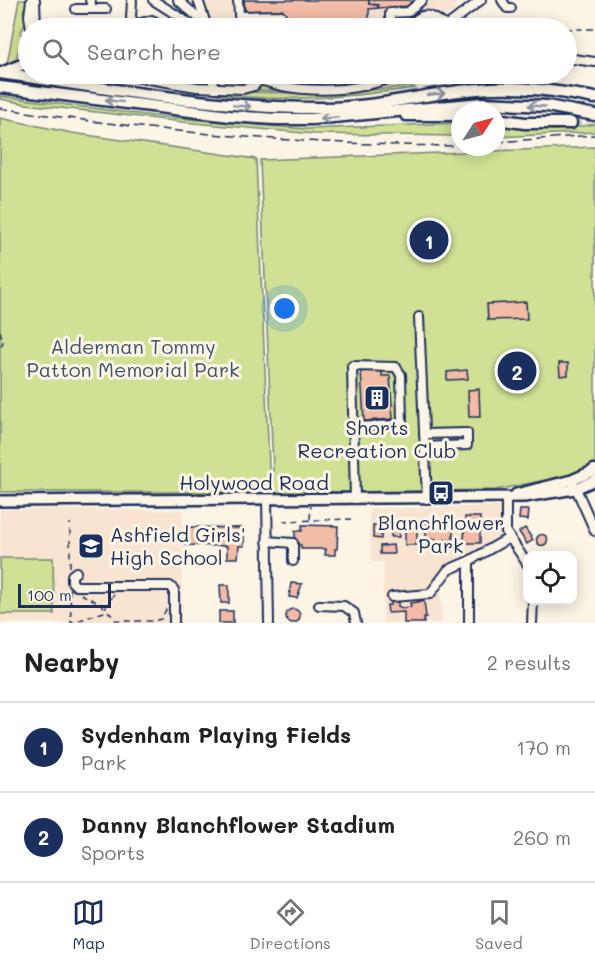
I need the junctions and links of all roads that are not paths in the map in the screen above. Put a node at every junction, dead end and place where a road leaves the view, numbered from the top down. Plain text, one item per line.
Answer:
1 (33, 0) edge
2 (153, 0) edge
3 (178, 0) edge
4 (198, 0) edge
5 (238, 0) edge
6 (422, 0) edge
7 (481, 0) edge
8 (132, 1) edge
9 (91, 3) edge
10 (76, 9) dead end
11 (106, 9) dead end
12 (240, 16) joint
13 (276, 16) dead end
14 (30, 18) edge
15 (36, 18) edge
16 (133, 18) edge
17 (181, 18) edge
18 (199, 18) edge
19 (206, 18) edge
20 (390, 18) edge
21 (457, 18) edge
22 (577, 59) edge
23 (595, 62) edge
24 (18, 63) edge
25 (0, 73) edge
26 (18, 74) edge
27 (34, 84) edge
28 (78, 84) edge
29 (237, 84) edge
30 (254, 84) edge
31 (274, 84) edge
32 (367, 84) edge
33 (0, 87) edge
34 (49, 93) junction
35 (595, 98) edge
36 (387, 112) junction
37 (451, 115) edge
38 (595, 115) edge
39 (505, 120) edge
40 (571, 123) tunnel mouth
41 (419, 317) dead end
42 (354, 428) junction
43 (424, 434) junction
44 (425, 447) junction
45 (595, 473) edge
46 (574, 484) junction
47 (507, 497) junction
48 (267, 499) junction
49 (355, 499) junction
50 (427, 499) junction
51 (0, 501) edge
52 (595, 531) edge
53 (508, 538) junction
54 (267, 541) junction
55 (523, 558) edge
56 (293, 561) dead end
57 (469, 561) junction
58 (76, 572) dead end
59 (392, 597) dead end
60 (319, 605) dead end
61 (533, 605) edge
62 (174, 623) edge
63 (269, 623) edge
64 (356, 623) edge
65 (469, 623) edge
66 (532, 623) edge

1 - 14 street
1 - 15 street
2 - 17 street
3 - 18 street
4 - 19 street
5 - 12 street
6 - 20 street
7 - 21 street
8 - 16 street
9 - 10 street
9 - 11 street
12 - 13 street
22 - 23 street
24 - 25 highway
25 - 26 highway
27 - 34 highway
28 -> 35 highway
29 - 30 street
31 - 32 street
33 - 34 highway
36 -> 34 highway
36 - 37 highway
38 -> 36 highway
39 - 40 highway
41 - 43 street
42 - 42 street
42 - 49 street
43 - 44 street
43 - 44 street
44 - 50 street
45 - 46 main road, Holywood Road
46 - 47 main road, Holywood Road
46 - 52 street
47 - 50 main road, Holywood Road
47 - 53 street
48 - 49 main road, Holywood Road
48 - 51 main road, Holywood Road
48 - 54 street
49 - 50 main road, Holywood Road
53 - 55 street
53 - 57 street
54 - 56 street
54 - 63 street
57 - 59 street
57 - 65 street
58 - 62 street
60 - 64 street
61 - 66 street

